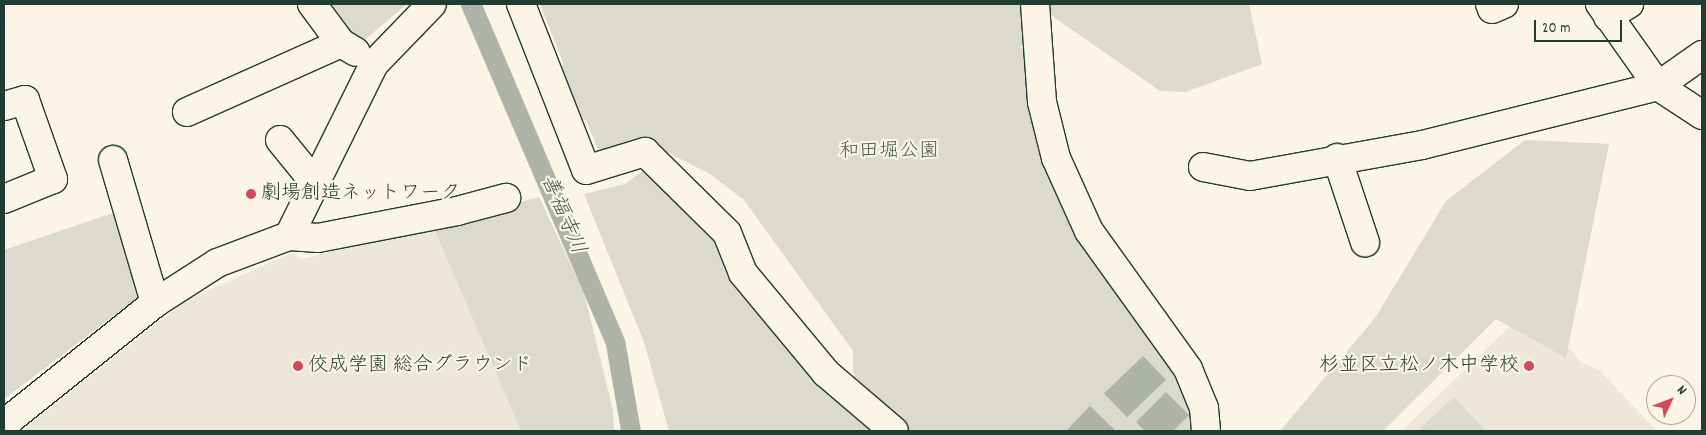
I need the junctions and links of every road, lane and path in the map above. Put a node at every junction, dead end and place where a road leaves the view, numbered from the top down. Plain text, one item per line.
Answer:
1 (312, 4) edge
2 (432, 4) edge
3 (521, 4) edge
4 (1035, 4) edge
5 (1490, 4) edge
6 (1504, 4) edge
7 (1612, 8) edge
8 (341, 43) junction
9 (1702, 55) edge
10 (374, 64) junction
11 (1658, 86) junction
12 (4, 106) edge
13 (187, 112) dead end
14 (1702, 115) edge
15 (280, 140) dead end
16 (1337, 158) junction
17 (113, 160) dead end
18 (1203, 167) dead end
19 (315, 182) junction
20 (506, 198) dead end
21 (4, 199) edge
22 (289, 236) junction
23 (1365, 242) dead end
24 (154, 303) junction
25 (4, 424) edge
26 (894, 431) edge
27 (1206, 431) edge

1 - 8 street
2 - 10 street
3 - 26 street
4 - 27 street
5 - 6 street
7 - 11 street
8 - 10 street
8 - 13 street
9 - 11 street
10 - 19 street
11 - 14 street
11 - 16 street
12 - 21 street
15 - 19 street
16 - 18 street
16 - 23 street
17 - 24 street
19 - 22 street
20 - 22 street
22 - 24 street
24 - 25 street

